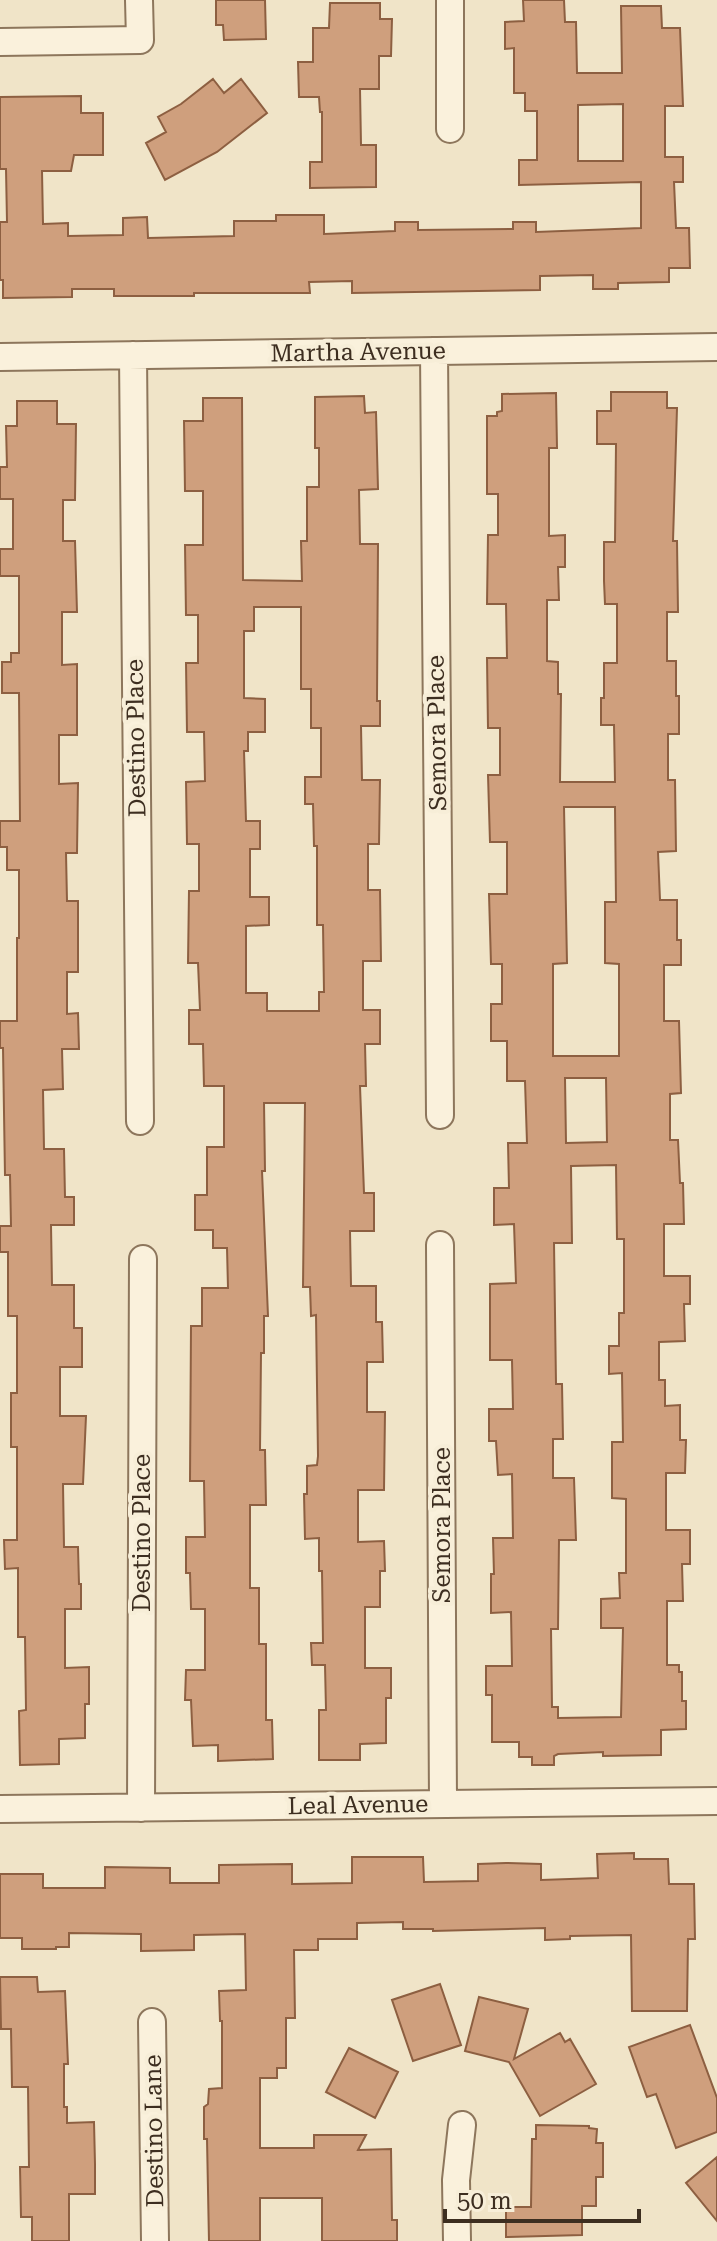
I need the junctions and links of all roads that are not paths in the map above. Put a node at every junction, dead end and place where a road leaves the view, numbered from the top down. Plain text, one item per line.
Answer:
1 (139, 0) edge
2 (450, 0) edge
3 (0, 42) edge
4 (450, 129) dead end
5 (717, 347) edge
6 (434, 351) junction
7 (133, 355) junction
8 (0, 357) edge
9 (440, 1115) dead end
10 (140, 1121) dead end
11 (440, 1245) dead end
12 (143, 1259) dead end
13 (717, 1801) edge
14 (443, 1804) junction
15 (141, 1808) junction
16 (0, 1809) edge
17 (152, 2022) dead end
18 (462, 2125) dead end
19 (155, 2241) edge
20 (457, 2241) edge

1 - 3 street
2 - 4 street
5 - 6 street, Martha Avenue
6 - 7 street, Martha Avenue
6 - 9 street, Semora Place
7 - 8 street, Martha Avenue
7 - 10 street, Destino Place
11 - 14 street, Semora Place
12 - 15 street, Destino Place
13 - 14 street, Leal Avenue
14 - 15 street, Leal Avenue
15 - 16 street, Leal Avenue
17 - 19 street, Destino Lane
18 - 20 street

